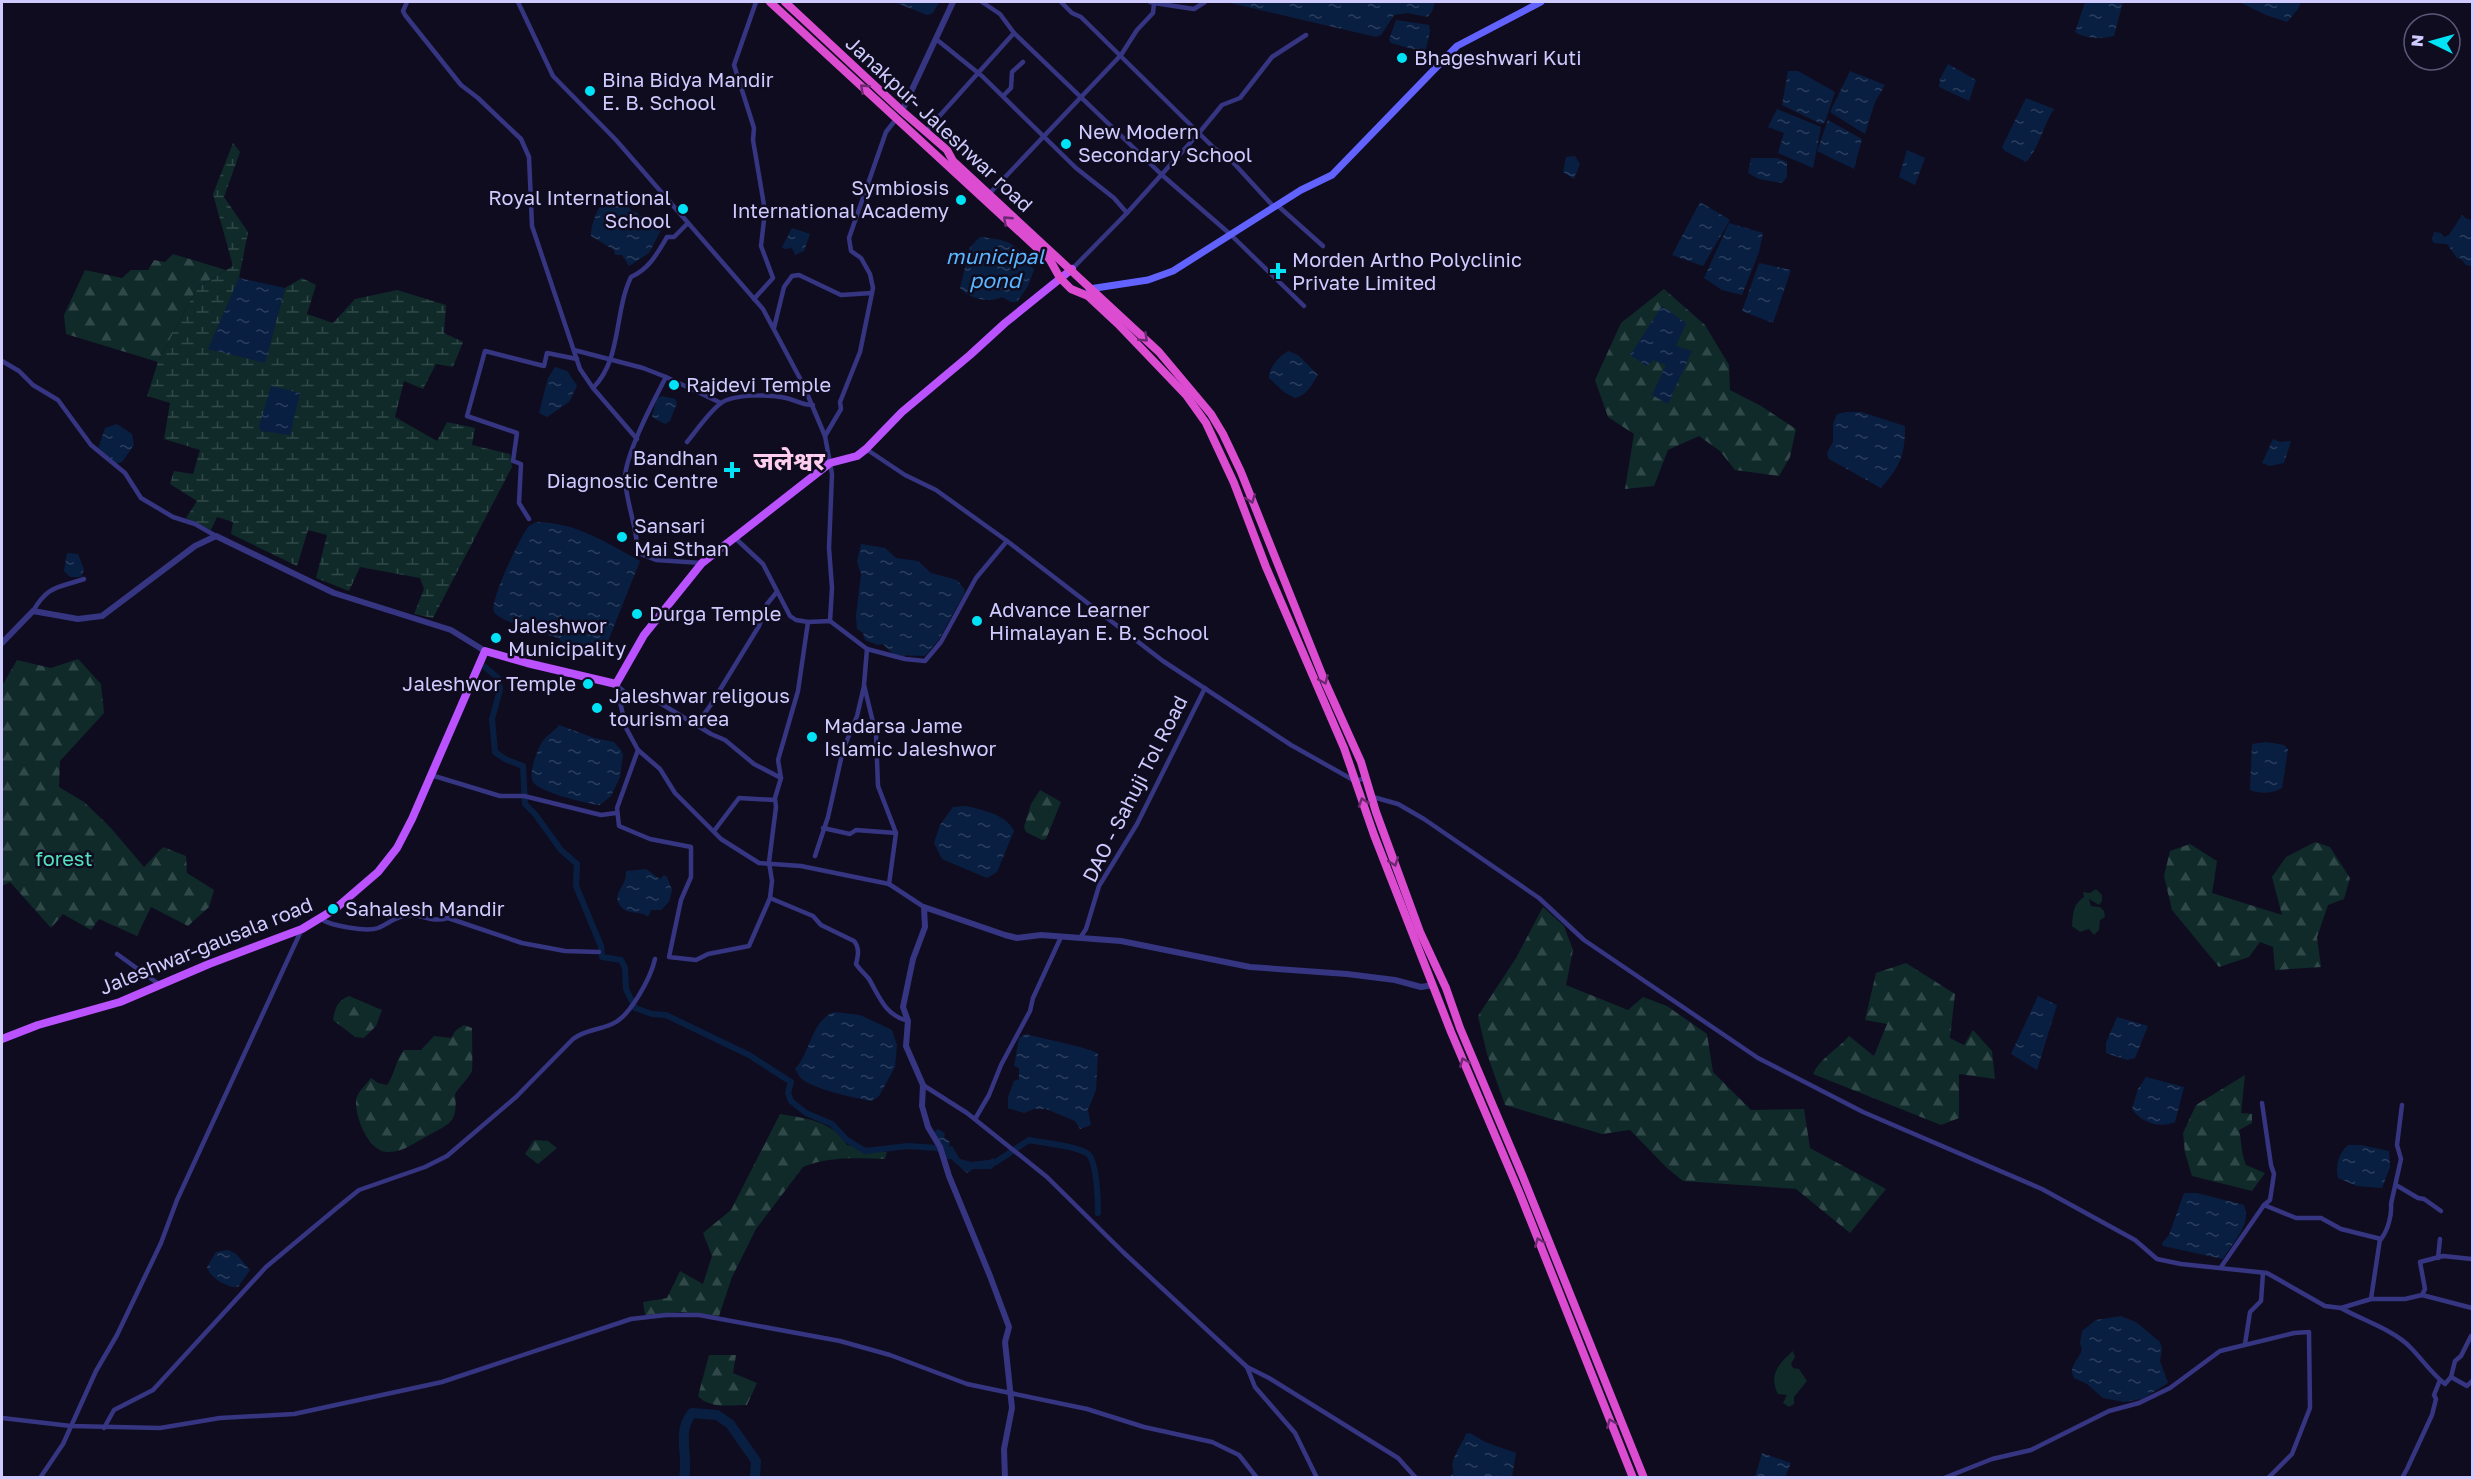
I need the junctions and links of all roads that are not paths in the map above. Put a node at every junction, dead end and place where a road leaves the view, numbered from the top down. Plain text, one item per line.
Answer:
1 (407, 2) edge
2 (518, 2) edge
3 (756, 2) edge
4 (770, 2) edge
5 (785, 2) edge
6 (953, 2) edge
7 (982, 2) edge
8 (1061, 2) edge
9 (1152, 2) edge
10 (1205, 2) edge
11 (1541, 2) edge
12 (1014, 33) junction
13 (1306, 35) dead end
14 (936, 39) junction
15 (1120, 55) junction
16 (1023, 62) dead end
17 (978, 73) junction
18 (1003, 96) junction
19 (1080, 96) junction
20 (902, 111) junction
21 (896, 118) junction
22 (926, 131) junction
23 (1199, 134) junction
24 (1043, 136) junction
25 (1162, 174) junction
26 (990, 193) junction
27 (1275, 206) junction
28 (1127, 213) junction
29 (688, 223) junction
30 (1230, 234) junction
31 (1323, 246) dead end
32 (1072, 269) junction
33 (1060, 278) junction
34 (1089, 289) junction
35 (872, 293) junction
36 (754, 299) junction
37 (1304, 306) dead end
38 (774, 328) junction
39 (574, 350) junction
40 (577, 359) junction
41 (609, 359) junction
42 (2, 361) edge
43 (666, 377) junction
44 (592, 388) junction
45 (721, 404) junction
46 (813, 405) junction
47 (825, 436) junction
48 (637, 439) junction
49 (687, 442) dead end
50 (866, 449) junction
51 (830, 463) junction
52 (529, 519) dead end
53 (216, 536) junction
54 (734, 537) junction
55 (1008, 541) junction
56 (702, 564) junction
57 (84, 579) dead end
58 (776, 593) junction
59 (33, 611) junction
60 (830, 621) junction
61 (808, 622) junction
62 (2, 643) edge
63 (867, 649) junction
64 (485, 651) junction
65 (616, 684) junction
66 (864, 685) junction
67 (1205, 688) junction
68 (696, 725) junction
69 (638, 750) junction
70 (1361, 762) junction
71 (1350, 767) junction
72 (431, 775) junction
73 (1346, 775) junction
74 (781, 778) junction
75 (1366, 778) junction
76 (1355, 781) junction
77 (1372, 797) junction
78 (775, 800) junction
79 (616, 813) junction
80 (823, 828) junction
81 (714, 831) junction
82 (896, 834) junction
83 (815, 856) dead end
84 (769, 862) junction
85 (889, 884) junction
86 (770, 898) junction
87 (924, 907) junction
88 (320, 918) junction
89 (302, 929) junction
90 (1061, 937) junction
91 (1080, 938) junction
92 (599, 952) dead end
93 (117, 954) dead end
94 (655, 959) dead end
95 (160, 985) junction
96 (1433, 986) junction
97 (908, 1021) junction
98 (1460, 1028) junction
99 (1451, 1032) junction
100 (2, 1039) edge
101 (923, 1085) junction
102 (2262, 1103) dead end
103 (2402, 1105) dead end
104 (975, 1119) junction
105 (2396, 1185) junction
106 (2264, 1205) junction
107 (2441, 1211) dead end
108 (2380, 1239) junction
109 (2440, 1239) dead end
110 (2438, 1258) junction
111 (2472, 1259) edge
112 (2221, 1267) junction
113 (2263, 1273) junction
114 (2422, 1294) junction
115 (2371, 1299) junction
116 (2341, 1308) junction
117 (2472, 1308) edge
118 (2471, 1336) dead end
119 (2245, 1344) junction
120 (1247, 1367) junction
121 (2451, 1377) junction
122 (2440, 1380) junction
123 (2472, 1382) edge
124 (1010, 1394) junction
125 (2, 1418) edge
126 (71, 1426) junction
127 (104, 1428) junction
128 (40, 1478) edge
129 (1005, 1478) edge
130 (1257, 1478) edge
131 (1317, 1478) edge
132 (1416, 1478) edge
133 (1633, 1478) edge
134 (1644, 1478) edge
135 (1944, 1478) edge
136 (2268, 1478) edge
137 (2402, 1478) edge

1 - 39 street
2 - 29 street
3 - 36 street
21 -> 4 highway
5 - 20 highway, Janakpur- Jaleshwar road
6 - 14 street
7 - 12 street
8 - 15 street
9 - 10 street
9 - 15 street
11 - 27 main road
12 - 17 street
12 - 19 street
13 - 23 street
14 - 17 street
14 - 20 street
15 - 19 street
15 - 23 street
16 - 18 street
17 - 18 street
17 - 22 street
18 - 24 street
19 - 24 street
19 - 25 street
20 - 21 street
20 - 22 highway, Janakpur- Jaleshwar road
33 -> 21 highway
21 - 35 street
22 - 26 highway, Janakpur- Jaleshwar road
23 - 25 street
23 - 27 street
24 - 26 street
24 - 28 street
25 - 28 street
25 - 30 street
26 - 32 highway, Janakpur- Jaleshwar road
27 - 30 main road
27 - 31 street
28 - 32 street
29 - 36 street
29 - 41 street
30 - 34 main road
30 - 37 street
32 - 33 main road
32 - 34 highway, Janakpur- Jaleshwar road
33 - 50 main road
33 - 71 highway
34 -> 70 highway, Janakpur- Jaleshwar road
35 - 38 street
35 - 47 street
36 - 38 street
38 - 46 street
39 - 40 street
39 - 41 street
40 - 44 street
40 - 52 street
41 - 43 street
41 - 44 street
42 - 53 street
43 - 45 street
43 - 48 street
44 - 48 street
45 - 46 street
45 - 49 street
46 - 47 street
47 - 51 street
48 - 56 street
50 - 51 main road
50 - 55 street
51 - 54 main road
51 - 60 street
53 - 59 street
53 - 64 street
54 - 56 main road
54 - 58 street
55 - 63 street
55 - 67 street
56 - 65 main road
57 - 59 street
58 - 61 street
58 - 68 street
59 - 62 street
60 - 61 street
60 - 63 street
61 - 74 street
63 - 66 street
64 - 65 main road
64 - 72 main road, Jaleshwar-gausala road
65 - 68 street
65 - 69 street
66 - 80 street
66 - 82 street
67 - 73 street
67 - 91 street, DAO - Sahuji Tol Road
68 - 74 street
69 - 79 street
69 - 81 street
70 - 71 street
70 - 75 highway, Janakpur- Jaleshwar road
71 - 73 street
71 - 76 highway
72 - 79 street
72 - 88 main road, Jaleshwar-gausala road
73 - 76 street
74 - 78 street
75 - 76 street
75 - 77 highway, Janakpur- Jaleshwar road
96 -> 76 highway
77 -> 98 highway, Janakpur- Jaleshwar road
77 - 112 street
78 - 81 street
78 - 84 street
79 - 86 street
80 - 82 street
80 - 83 street
81 - 84 street
82 - 85 street
84 - 85 street
84 - 86 street
85 - 87 street
86 - 97 street
87 - 90 street
87 - 97 street
88 - 89 main road, Jaleshwar-gausala road
88 - 92 street
89 - 95 main road, Jaleshwar-gausala road
89 - 126 street
90 - 91 street
90 - 104 street
91 - 96 street
93 - 95 street
94 - 127 street
95 - 100 main road, Jaleshwar-gausala road
96 - 99 highway
97 - 101 street
98 - 99 highway
98 - 134 highway, Janakpur- Jaleshwar road
133 -> 99 highway
101 - 104 street
101 - 124 street
102 - 106 street
103 - 105 street
104 - 120 street
105 - 107 street
105 - 108 street
106 - 108 street
106 - 112 street
108 - 115 street
109 - 110 street
110 - 111 street
110 - 114 street
112 - 113 street
113 - 116 street
113 - 119 street
114 - 115 street
114 - 117 street
115 - 116 street
116 - 122 street
118 - 121 street
119 - 135 street
119 - 136 street
120 - 131 street
120 - 132 street
121 - 122 street
121 - 123 street
122 - 137 street
124 - 127 street
124 - 129 street
124 - 130 street
125 - 126 street
126 - 127 street
126 - 128 street

